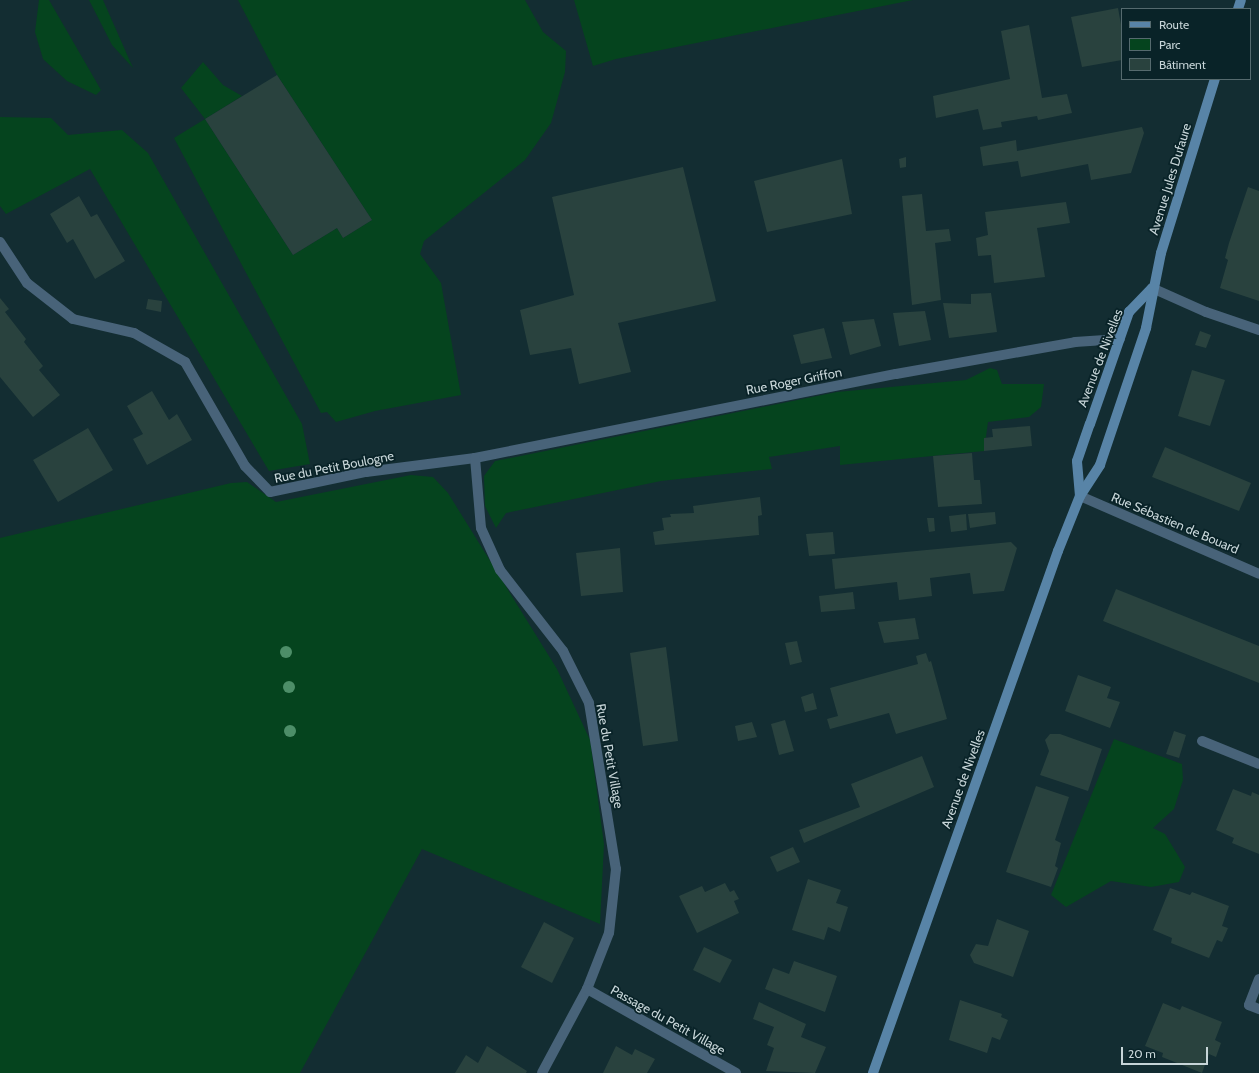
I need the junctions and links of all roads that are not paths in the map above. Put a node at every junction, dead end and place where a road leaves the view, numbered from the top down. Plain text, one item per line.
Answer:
1 (1215, 80) edge
2 (0, 242) edge
3 (1152, 288) junction
4 (1259, 330) edge
5 (1120, 339) junction
6 (475, 458) junction
7 (1080, 496) junction
8 (1259, 574) edge
9 (1202, 741) dead end
10 (1259, 764) edge
11 (1259, 979) edge
12 (587, 989) junction
13 (1259, 1009) edge
14 (542, 1073) edge
15 (736, 1073) edge
16 (872, 1073) edge

1 - 3 main road, Avenue Jules Dufaure
2 - 6 street, Rue du Petit Boulogne
3 - 4 street
3 - 5 main road, Avenue de Nivelles
3 - 7 main road, Avenue de Nivelles
5 - 6 street, Rue Roger Griffon
5 - 7 main road, Avenue de Nivelles
6 - 12 street, Rue du Petit Village
7 - 8 street, Rue Sébastien de Bouard
7 - 16 main road, Avenue de Nivelles
9 - 10 street
11 - 13 street
12 - 14 street, Rue du Petit Village
12 - 15 street, Passage du Petit Village

